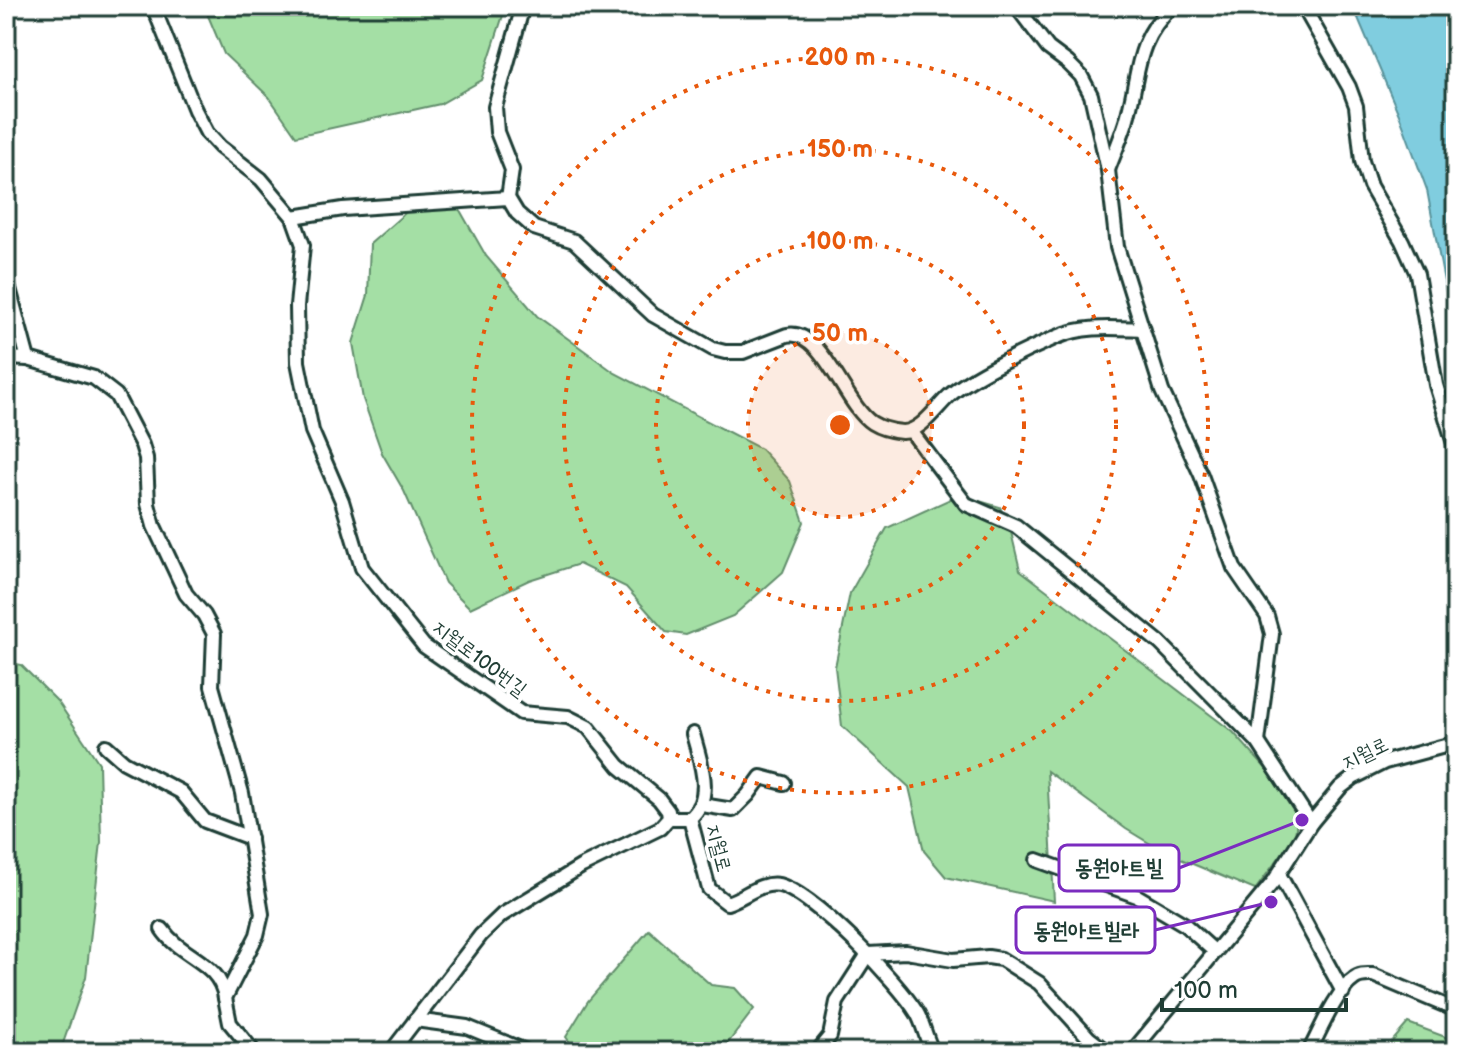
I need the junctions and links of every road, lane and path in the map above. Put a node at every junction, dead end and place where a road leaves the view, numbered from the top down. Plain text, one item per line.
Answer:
1 (153, 6) edge
2 (523, 6) edge
3 (1016, 6) edge
4 (1172, 6) edge
5 (1303, 6) edge
6 (1108, 170) junction
7 (508, 198) junction
8 (293, 217) junction
9 (6, 277) edge
10 (1142, 329) junction
11 (6, 358) edge
12 (28, 359) junction
13 (911, 431) junction
14 (1456, 450) edge
15 (693, 734) dead end
16 (1258, 742) junction
17 (1456, 743) edge
18 (106, 746) dead end
19 (784, 783) dead end
20 (702, 805) junction
21 (669, 818) junction
22 (690, 818) junction
23 (1311, 823) junction
24 (250, 838) junction
25 (1037, 860) dead end
26 (1279, 874) junction
27 (162, 929) dead end
28 (1214, 951) junction
29 (868, 954) junction
30 (1343, 992) junction
31 (225, 998) junction
32 (1456, 1010) edge
33 (415, 1020) junction
34 (254, 1052) edge
35 (391, 1052) edge
36 (528, 1052) edge
37 (817, 1052) edge
38 (933, 1052) edge
39 (1107, 1052) edge
40 (1132, 1052) edge
41 (1309, 1052) edge

1 - 8 street, 지월로100번길
2 - 7 street
3 - 6 street
4 - 6 street
5 - 14 street
6 - 10 street
7 - 8 street
7 - 13 street
8 - 21 street, 지월로100번길
9 - 12 street
10 - 13 street
10 - 16 street
11 - 12 street
12 - 24 street
13 - 16 street
15 - 20 street
16 - 23 street
17 - 23 street, 지월로
18 - 24 street
19 - 20 street
20 - 22 street
21 - 22 street
21 - 33 street
22 - 29 street, 지월로
23 - 26 street, 지월로
24 - 31 street
25 - 28 street
26 - 28 street, 지월로
26 - 30 street
27 - 31 street
28 - 40 street, 지월로
29 - 37 street
29 - 38 street, 지월로
29 - 39 street
30 - 32 street
30 - 41 street
31 - 34 street
33 - 35 street
33 - 36 street

